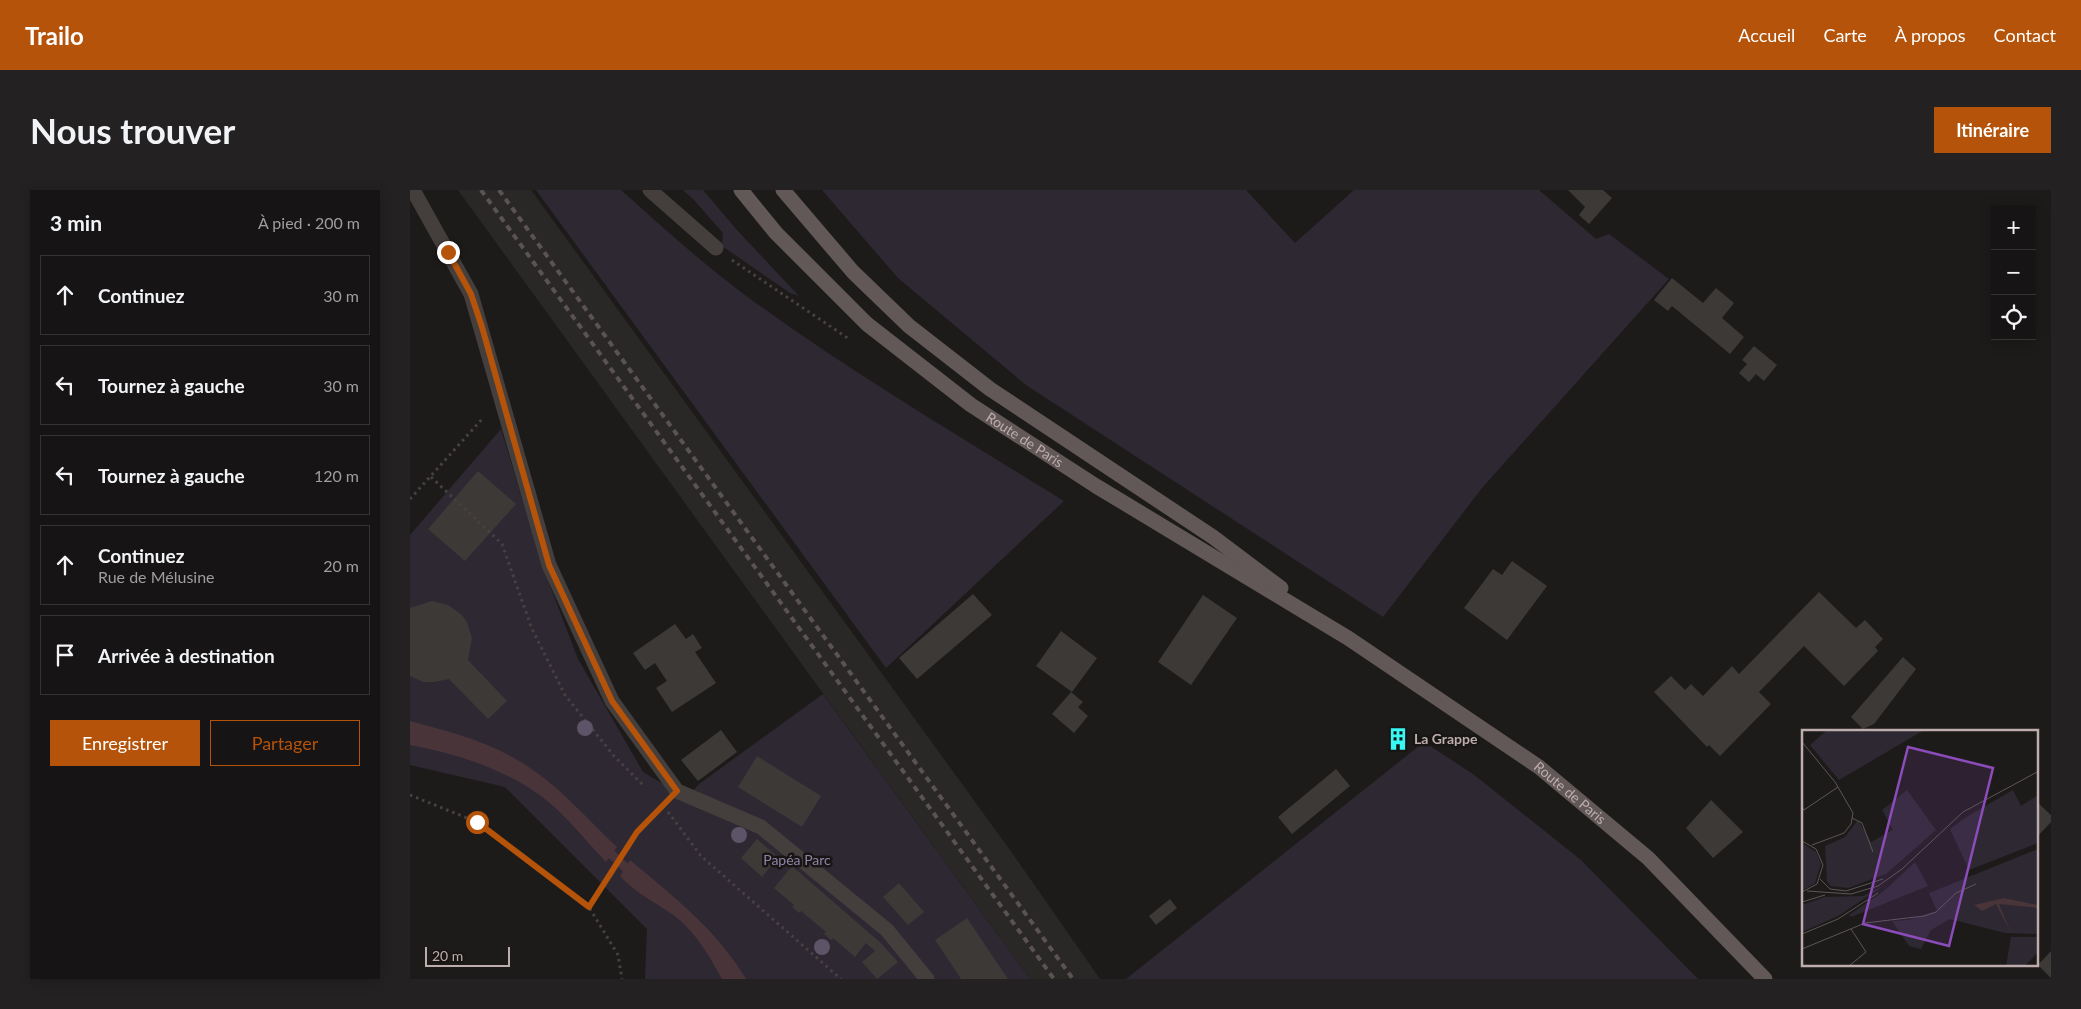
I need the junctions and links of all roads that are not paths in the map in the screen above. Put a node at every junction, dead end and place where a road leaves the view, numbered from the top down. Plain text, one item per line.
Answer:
1 (413, 190) edge
2 (650, 190) edge
3 (741, 190) edge
4 (783, 190) edge
5 (716, 248) dead end
6 (1348, 638) junction
7 (927, 979) edge
8 (1765, 979) edge

1 - 7 street
2 - 5 street
3 - 6 main road, Route de Paris
4 - 6 main road, Route de Paris
6 - 8 main road, Route de Paris

